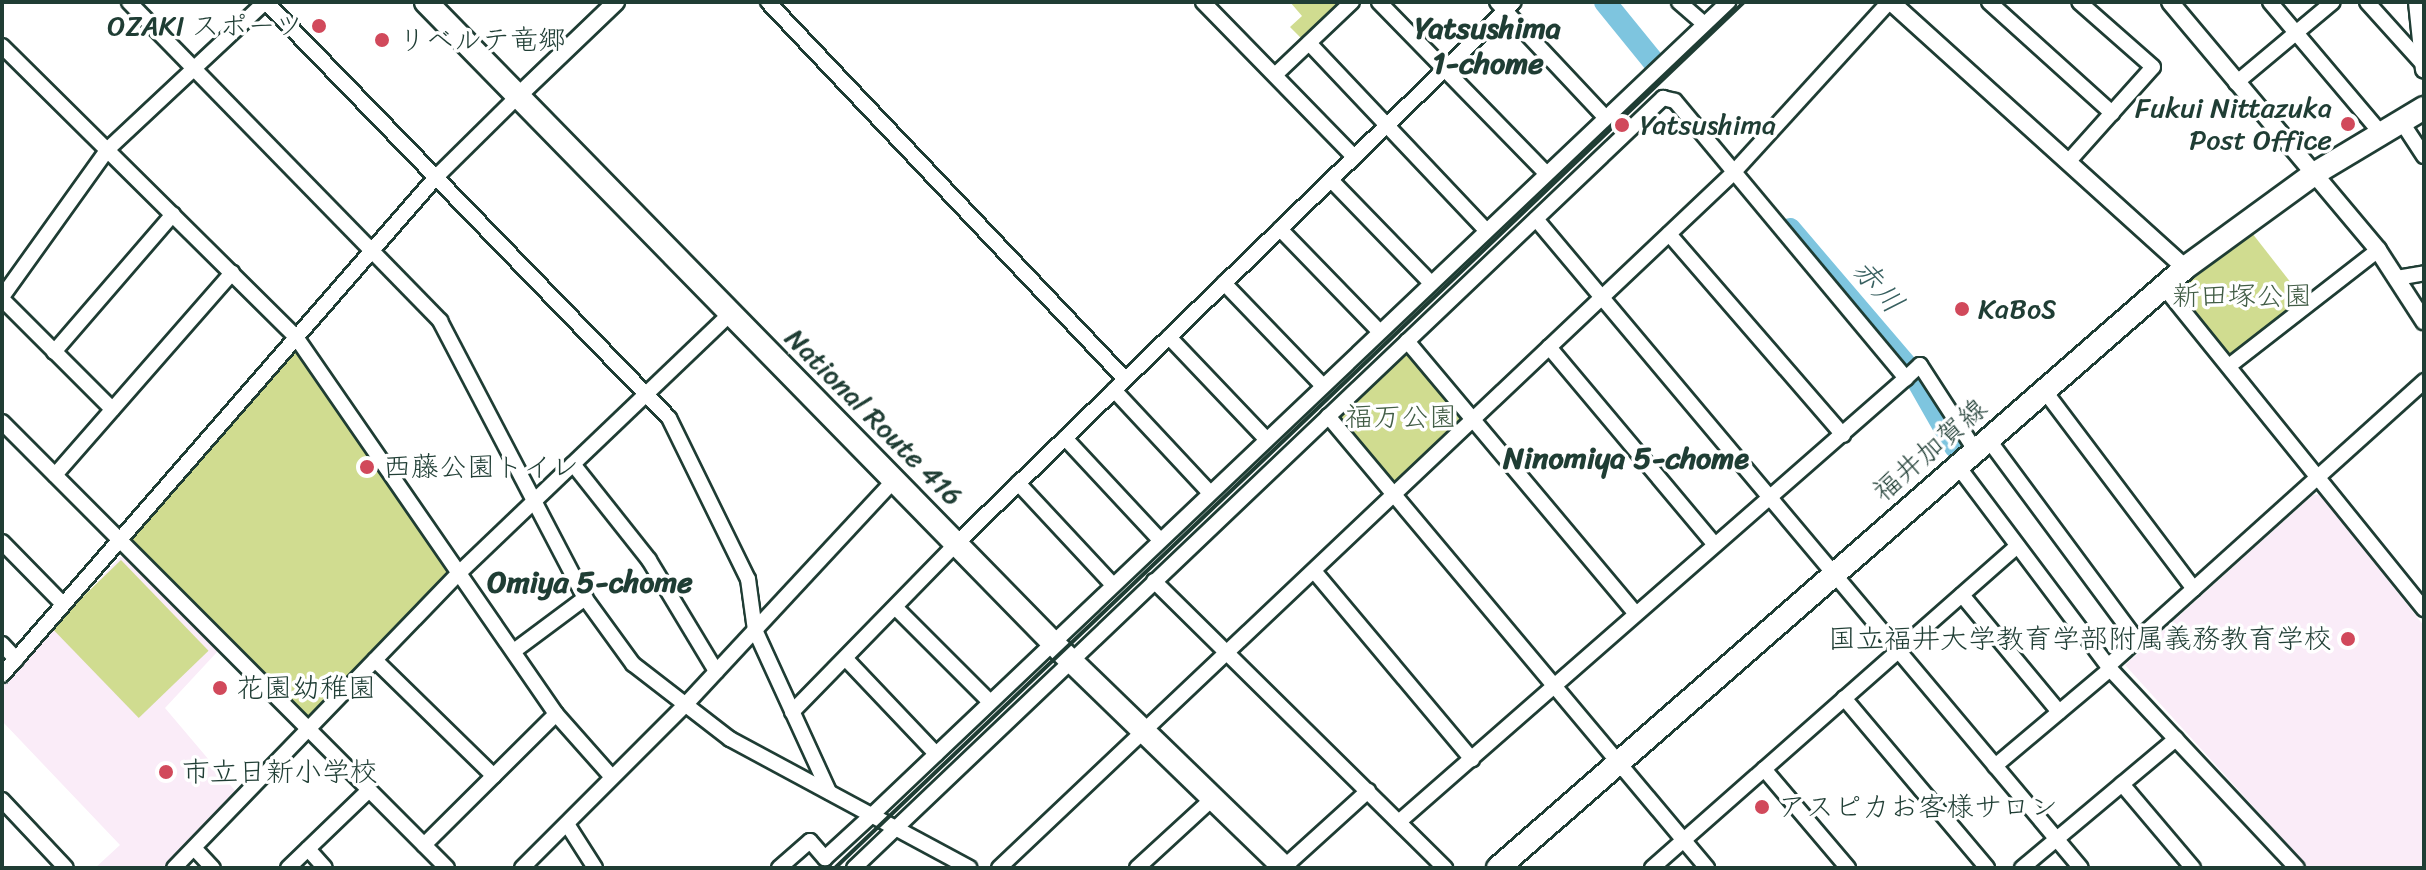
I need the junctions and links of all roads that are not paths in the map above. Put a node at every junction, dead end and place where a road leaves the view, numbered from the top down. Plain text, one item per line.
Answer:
1 (129, 2) edge
2 (266, 2) edge
3 (426, 2) edge
4 (616, 2) edge
5 (768, 2) edge
6 (1203, 2) edge
7 (1352, 2) edge
8 (1379, 2) edge
9 (1679, 2) edge
10 (1728, 2) edge
11 (1890, 2) edge
12 (1989, 2) edge
13 (2079, 2) edge
14 (2170, 2) edge
15 (2270, 2) edge
16 (2333, 2) edge
17 (2367, 2) edge
18 (2417, 2) edge
19 (1505, 5) edge
20 (1704, 24) junction
21 (2296, 33) junction
22 (1309, 43) junction
23 (2, 46) edge
24 (2423, 67) edge
25 (194, 69) junction
26 (1444, 70) junction
27 (1275, 75) junction
28 (2236, 83) junction
29 (518, 96) junction
30 (2424, 108) edge
31 (2112, 113) junction
32 (1604, 116) junction
33 (2401, 121) junction
34 (1386, 126) junction
35 (2380, 132) junction
36 (108, 149) junction
37 (2424, 156) edge
38 (1354, 157) junction
39 (2068, 162) junction
40 (1545, 172) junction
41 (1732, 174) junction
42 (2314, 174) junction
43 (437, 176) junction
44 (1331, 180) junction
45 (173, 214) junction
46 (1536, 219) junction
47 (1280, 229) junction
48 (1485, 229) junction
49 (1669, 234) junction
50 (2378, 250) junction
51 (372, 251) junction
52 (2185, 268) junction
53 (232, 273) junction
54 (2424, 273) edge
55 (2397, 278) junction
56 (1430, 282) junction
57 (1224, 283) junction
58 (2164, 287) junction
59 (1602, 297) junction
60 (2, 298) edge
61 (730, 314) junction
62 (2424, 321) edge
63 (1379, 331) junction
64 (296, 337) junction
65 (1169, 337) junction
66 (1407, 341) junction
67 (1549, 347) junction
68 (54, 352) junction
69 (2229, 366) junction
70 (1906, 378) junction
71 (1125, 379) junction
72 (2424, 381) edge
73 (1322, 385) junction
74 (1114, 390) junction
75 (2044, 390) junction
76 (646, 394) junction
77 (112, 409) junction
78 (1328, 416) junction
79 (1473, 419) junction
80 (2, 422) edge
81 (1843, 435) junction
82 (1065, 438) junction
83 (1266, 439) junction
84 (1981, 444) junction
85 (573, 464) junction
86 (1957, 465) junction
87 (55, 475) junction
88 (2320, 477) junction
89 (894, 480) junction
90 (1018, 483) junction
91 (1210, 493) junction
92 (1394, 494) junction
93 (1770, 498) junction
94 (534, 501) junction
95 (119, 539) junction
96 (1160, 540) junction
97 (2, 542) edge
98 (957, 543) junction
99 (1715, 545) junction
100 (2017, 546) junction
101 (461, 571) junction
102 (1314, 571) junction
103 (1834, 573) junction
104 (1154, 581) junction
105 (1113, 585) junction
106 (2194, 589) junction
107 (1962, 595) junction
108 (585, 598) junction
109 (63, 604) junction
110 (896, 608) junction
111 (2424, 609) edge
112 (1636, 614) junction
113 (755, 630) junction
114 (2137, 640) junction
115 (1053, 643) junction
116 (2, 644) edge
117 (1899, 650) junction
118 (514, 651) junction
119 (1226, 653) junction
120 (16, 659) junction
121 (846, 659) junction
122 (375, 660) junction
123 (1072, 662) junction
124 (2109, 667) junction
125 (716, 671) junction
126 (2, 675) edge
127 (1554, 686) junction
128 (1844, 698) junction
129 (990, 702) junction
130 (687, 703) junction
131 (792, 712) junction
132 (2059, 712) junction
133 (556, 714) junction
134 (309, 730) junction
135 (1144, 731) junction
136 (2176, 739) junction
137 (936, 754) junction
138 (1472, 759) junction
139 (1619, 762) junction
140 (1995, 766) junction
141 (1764, 769) junction
142 (494, 776) junction
143 (611, 776) junction
144 (2122, 784) junction
145 (369, 790) junction
146 (1368, 791) junction
147 (829, 793) junction
148 (1213, 798) junction
149 (2, 800) edge
150 (872, 815) junction
151 (1400, 821) junction
152 (567, 824) junction
153 (897, 827) junction
154 (2057, 839) junction
155 (1684, 840) junction
156 (424, 845) junction
157 (195, 849) junction
158 (308, 849) junction
159 (66, 868) edge
160 (174, 868) edge
161 (213, 868) edge
162 (288, 868) edge
163 (325, 868) edge
164 (447, 868) edge
165 (522, 868) edge
166 (595, 868) edge
167 (779, 868) edge
168 (854, 868) edge
169 (970, 868) edge
170 (999, 868) edge
171 (1137, 868) edge
172 (1284, 868) edge
173 (1445, 868) edge
174 (1498, 868) edge
175 (1652, 868) edge
176 (1707, 868) edge
177 (1848, 868) edge
178 (1987, 868) edge
179 (2022, 868) edge
180 (2081, 868) edge
181 (2193, 868) edge
182 (2297, 868) edge

1 - 25 street
2 - 25 street
2 - 43 street
3 - 29 main road, National Route 416
4 - 29 street
5 - 71 street
6 - 27 street
7 - 22 street
8 - 26 street
9 - 20 street
10 - 20 street
11 - 39 street
11 - 41 street
12 - 31 street
13 - 31 street
14 - 28 street
15 - 21 street
16 - 21 street
17 - 24 street
18 - 24 street
19 - 26 street
19 - 32 street
20 - 32 street
21 - 28 street
21 - 35 street
22 - 27 street
22 - 34 street
23 - 36 street
25 - 36 street
25 - 51 street
26 - 34 street
26 - 40 street
27 - 38 street
28 - 42 street
29 - 43 street
29 - 61 main road, National Route 416
30 - 33 main road, 福井加賀線
31 - 39 street
32 - 40 street
33 - 35 main road, 福井加賀線
33 - 37 street
34 - 38 street
34 - 48 street
35 - 42 main road, 福井加賀線
36 - 45 street
36 - 60 street
38 - 44 street
39 - 52 street
40 - 48 street
41 - 46 street
41 - 49 street
41 - 70 street
42 - 50 street
42 - 52 main road, 福井加賀線
43 - 51 street
43 - 76 street
44 - 47 street
44 - 56 street
45 - 53 street
45 - 68 street
46 - 59 street
46 - 66 street
47 - 57 street
47 - 63 street
48 - 56 street
49 - 59 street
49 - 81 street
50 - 55 street
50 - 69 street
51 - 64 street
51 - 94 street
52 - 58 main road, 福井加賀線
53 - 64 street
53 - 77 street
54 - 55 street
55 - 62 street
56 - 63 street
57 - 65 street
57 - 73 street
58 - 69 street
58 - 75 main road, 福井加賀線
59 - 67 street
59 - 93 street
60 - 68 street
61 - 76 street
61 - 89 main road, National Route 416
63 - 73 street
64 - 95 street
64 - 101 street
65 - 71 street
65 - 83 street
66 - 78 street
66 - 79 street
67 - 79 street
67 - 99 street
68 - 77 street
69 - 88 street
70 - 81 street
70 - 84 street
71 - 74 street
72 - 88 street
73 - 83 street
74 - 82 street
74 - 91 street
75 - 84 main road, 福井加賀線
75 - 106 street
76 - 85 street
76 - 113 street
77 - 87 street
78 - 92 street
78 - 104 street
79 - 92 street
79 - 112 street
80 - 87 street
81 - 93 street
82 - 90 street
82 - 96 street
83 - 91 street
84 - 86 main road, 福井加賀線
84 - 114 street
85 - 94 street
85 - 125 street
86 - 100 street
86 - 103 main road, 福井加賀線
87 - 95 street
88 - 106 street
88 - 111 street
89 - 98 main road, National Route 416
89 - 113 street
90 - 98 street
90 - 105 street
91 - 96 street
92 - 102 street
92 - 127 street
93 - 99 street
93 - 103 street
94 - 101 street
94 - 108 street
95 - 109 street
95 - 134 street
96 - 105 street
97 - 109 street
98 - 110 street
98 - 115 main road, National Route 416
99 - 112 street
100 - 107 street
100 - 124 street
101 - 118 street
101 - 122 street
102 - 119 street
102 - 138 street
103 - 117 street
103 - 139 main road, 福井加賀線
104 - 119 street
104 - 123 street
105 - 115 street
106 - 114 street
107 - 117 street
107 - 132 street
108 - 118 street
108 - 130 street
109 - 120 street
110 - 121 street
110 - 129 street
112 - 127 street
113 - 125 street
113 - 131 street
114 - 124 street
115 - 123 main road, National Route 416
115 - 129 street
116 - 120 street
117 - 128 street
117 - 140 street
118 - 133 street
119 - 135 street
119 - 146 street
120 - 126 street
121 - 131 street
121 - 137 street
122 - 134 street
122 - 142 street
123 - 135 main road, National Route 416
123 - 153 street
124 - 132 street
124 - 136 street
125 - 130 street
127 - 138 street
127 - 139 street
128 - 141 street
128 - 178 street
129 - 137 street
130 - 143 street
130 - 147 street
131 - 147 street
132 - 140 street
133 - 142 street
133 - 143 street
134 - 145 street
134 - 157 street
135 - 148 main road, National Route 416
135 - 170 street
136 - 144 street
136 - 182 street
137 - 150 street
138 - 151 street
139 - 155 street
139 - 174 main road, 福井加賀線
140 - 154 street
141 - 155 street
141 - 177 street
142 - 156 street
143 - 152 street
144 - 154 street
144 - 181 street
145 - 156 street
145 - 158 street
146 - 151 street
146 - 172 street
147 - 150 street
148 - 171 street
148 - 172 main road, National Route 416
149 - 159 street
150 - 153 street
150 - 167 street
151 - 173 street
152 - 165 street
152 - 166 street
153 - 168 street
153 - 169 street
154 - 179 street
154 - 180 street
155 - 175 street
155 - 176 street
156 - 164 street
157 - 160 street
157 - 161 street
158 - 162 street
158 - 163 street

